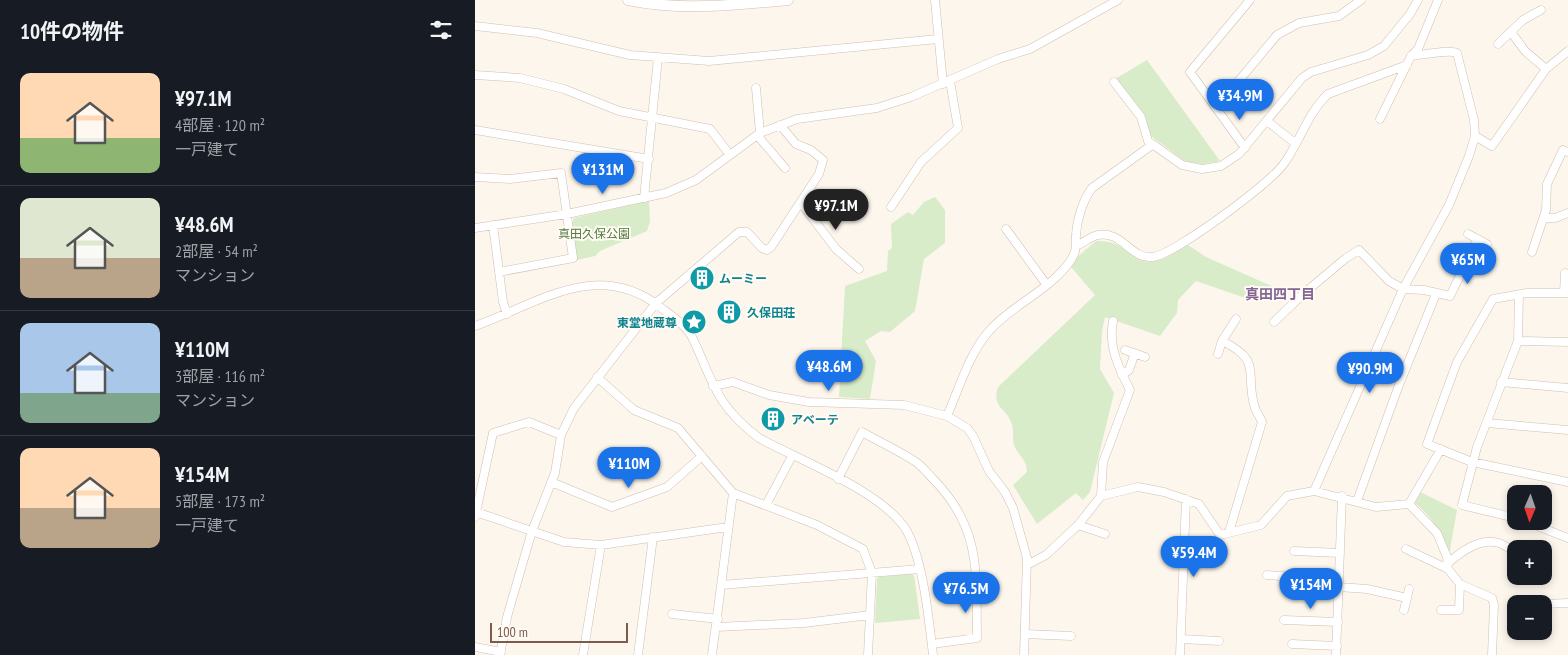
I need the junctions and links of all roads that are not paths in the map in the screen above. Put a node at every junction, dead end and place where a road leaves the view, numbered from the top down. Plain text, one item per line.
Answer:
1 (628, 0) edge
2 (788, 0) edge
3 (935, 0) edge
4 (1118, 0) edge
5 (1250, 0) edge
6 (1361, 0) edge
7 (1409, 0) edge
8 (1438, 0) edge
9 (691, 3) edge
10 (1416, 3) edge
11 (1541, 10) dead end
12 (475, 26) edge
13 (1511, 32) junction
14 (938, 39) junction
15 (1498, 44) dead end
16 (1568, 51) edge
17 (1411, 56) junction
18 (658, 58) junction
19 (1407, 65) junction
20 (1546, 69) junction
21 (475, 75) edge
22 (1114, 82) dead end
23 (947, 83) junction
24 (756, 88) dead end
25 (1217, 108) junction
26 (654, 118) junction
27 (1380, 119) dead end
28 (1267, 121) junction
29 (780, 125) junction
30 (475, 130) edge
31 (759, 134) junction
32 (1475, 136) junction
33 (1295, 143) junction
34 (1152, 144) junction
35 (1245, 148) junction
36 (1568, 152) edge
37 (730, 155) junction
38 (649, 159) junction
39 (778, 161) junction
40 (771, 167) dead end
41 (785, 168) dead end
42 (475, 177) edge
43 (644, 198) junction
44 (801, 204) junction
45 (891, 207) dead end
46 (1568, 213) edge
47 (567, 214) junction
48 (1544, 218) junction
49 (493, 225) junction
50 (475, 228) edge
51 (1006, 229) dead end
52 (1468, 234) dead end
53 (1478, 239) junction
54 (1487, 244) dead end
55 (1078, 245) junction
56 (1532, 252) dead end
57 (859, 269) dead end
58 (499, 272) junction
59 (1565, 273) dead end
60 (1046, 284) junction
61 (1403, 289) junction
62 (1566, 293) edge
63 (1436, 294) junction
64 (1519, 295) junction
65 (656, 304) junction
66 (507, 314) junction
67 (1236, 319) dead end
68 (1113, 321) dead end
69 (1274, 322) dead end
70 (475, 326) edge
71 (1518, 341) junction
72 (1222, 342) junction
73 (1568, 342) edge
74 (1125, 350) dead end
75 (1135, 353) junction
76 (1218, 354) dead end
77 (1145, 357) dead end
78 (1122, 375) junction
79 (597, 377) junction
80 (1501, 382) junction
81 (713, 386) junction
82 (1568, 388) edge
83 (947, 416) junction
84 (1487, 423) junction
85 (1568, 430) edge
86 (561, 435) junction
87 (1441, 450) junction
88 (702, 456) junction
89 (792, 456) junction
90 (1472, 462) junction
91 (838, 479) junction
92 (551, 482) junction
93 (1568, 482) edge
94 (1314, 491) junction
95 (733, 493) junction
96 (1101, 496) junction
97 (1342, 496) junction
98 (1186, 500) junction
99 (1357, 501) junction
100 (1409, 504) junction
101 (765, 505) junction
102 (476, 515) edge
103 (1507, 516) edge
104 (1079, 525) junction
105 (728, 527) junction
106 (1547, 530) edge
107 (532, 531) junction
108 (1229, 532) junction
109 (1105, 534) dead end
110 (653, 537) junction
111 (1568, 538) edge
112 (601, 545) junction
113 (1507, 548) edge
114 (1406, 549) dead end
115 (1294, 551) dead end
116 (1340, 553) junction
117 (1027, 565) junction
118 (1448, 566) junction
119 (920, 569) junction
120 (872, 573) junction
121 (1267, 575) dead end
122 (1306, 577) junction
123 (1339, 583) junction
124 (1460, 584) junction
125 (721, 585) junction
126 (1305, 586) dead end
127 (1409, 589) dead end
128 (1407, 598) junction
129 (1568, 603) edge
130 (1552, 604) edge
131 (1404, 610) dead end
132 (1441, 610) dead end
133 (672, 614) dead end
134 (870, 615) junction
135 (1283, 620) dead end
136 (1293, 620) junction
137 (1337, 622) junction
138 (717, 623) junction
139 (1293, 629) dead end
140 (1025, 634) junction
141 (1071, 636) dead end
142 (1181, 640) junction
143 (1219, 640) dead end
144 (931, 644) junction
145 (1292, 644) dead end
146 (1337, 646) junction
147 (475, 647) edge
148 (500, 654) edge
149 (583, 655) edge
150 (638, 655) edge
151 (713, 655) edge
152 (868, 655) edge
153 (933, 655) edge
154 (1024, 655) edge
155 (1180, 655) edge
156 (1336, 655) edge
157 (1492, 655) edge

1 - 9 street
2 - 9 street
3 - 14 street
4 - 23 street
5 - 25 street
6 - 25 street
7 - 10 street
8 - 17 street
10 - 28 street
11 - 13 street
12 - 18 street
13 - 15 street
13 - 20 street
14 - 18 street
14 - 23 street
16 - 20 street
17 - 19 street
17 - 32 street
18 - 26 street
19 - 27 street
19 - 33 street
20 - 32 street
21 - 26 street
22 - 34 street
23 - 29 street
23 - 45 street
24 - 31 street
25 - 35 street
26 - 37 street
26 - 38 street
28 - 33 street
28 - 35 street
29 - 31 street
29 - 44 street
30 - 38 street
31 - 37 street
31 - 39 street
32 - 61 street
33 - 55 street
34 - 35 street
34 - 55 street
36 - 48 street
37 - 43 street
38 - 43 street
39 - 40 street
39 - 41 street
42 - 47 street
43 - 47 street
44 - 57 street
44 - 65 street
46 - 48 street
47 - 49 street
47 - 58 street
48 - 56 street
49 - 50 street
49 - 58 street
51 - 60 street
52 - 53 street
53 - 54 street
53 - 63 street
55 - 60 street
58 - 66 street
59 - 62 street
60 - 83 street
61 - 63 street
61 - 69 street
61 - 94 street
62 - 64 street
63 - 99 street
64 - 71 street
64 - 87 street
65 - 66 street
65 - 79 street
65 - 81 street
66 - 70 street
67 - 72 street
68 - 78 street
71 - 73 street
71 - 80 street
72 - 76 street
72 - 108 street
74 - 75 street
75 - 77 street
75 - 78 street
78 - 96 street
79 - 86 street
79 - 88 street
80 - 82 street
80 - 84 street
81 - 83 street
81 - 89 street
83 - 117 street
84 - 85 street
84 - 90 street
86 - 92 street
86 - 102 street
87 - 90 street
87 - 100 street
88 - 92 street
88 - 95 street
89 - 91 street
89 - 101 street
90 - 93 street
90 - 103 street
91 - 119 street
91 - 144 street
92 - 107 street
94 - 97 street
94 - 108 street
95 - 101 street
95 - 105 street
96 - 98 street
96 - 104 street
97 - 99 street
97 - 116 street
98 - 108 street
98 - 142 street
99 - 100 street
100 - 118 street
101 - 120 street
102 - 107 street
104 - 109 street
104 - 117 street
105 - 110 street
105 - 125 street
106 - 111 street
107 - 112 street
107 - 148 street
110 - 112 street
110 - 150 street
112 - 149 street
113 - 118 street
114 - 118 street
115 - 116 street
116 - 123 street
117 - 140 street
118 - 124 street
119 - 120 street
119 - 144 street
120 - 125 street
120 - 134 street
121 - 122 street
122 - 123 street
122 - 126 street
123 - 128 street
123 - 137 street
124 - 132 street
124 - 157 street
125 - 138 street
127 - 128 street
128 - 131 street
129 - 130 street
133 - 138 street
134 - 138 street
134 - 152 street
135 - 136 street
136 - 137 street
136 - 139 street
137 - 146 street
138 - 151 street
140 - 141 street
140 - 154 street
142 - 143 street
142 - 155 street
144 - 153 street
145 - 146 street
146 - 156 street
147 - 148 street

